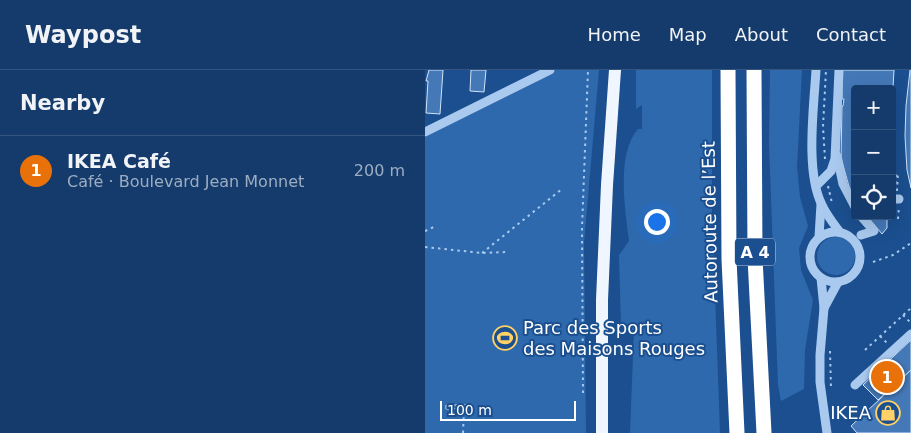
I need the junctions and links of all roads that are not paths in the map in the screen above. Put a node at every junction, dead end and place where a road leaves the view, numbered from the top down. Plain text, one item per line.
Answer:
1 (550, 70) edge
2 (615, 70) edge
3 (728, 70) edge
4 (755, 70) edge
5 (816, 70) edge
6 (839, 70) edge
7 (425, 132) edge
8 (835, 151) junction
9 (816, 186) junction
10 (851, 199) edge
11 (821, 204) junction
12 (864, 220) edge
13 (839, 231) junction
14 (861, 235) dead end
15 (819, 237) junction
16 (821, 278) junction
17 (839, 282) junction
18 (824, 308) junction
19 (911, 334) edge
20 (855, 385) dead end
21 (764, 417) junction
22 (602, 433) edge
23 (737, 433) edge
24 (764, 433) edge
25 (770, 433) edge
26 (827, 433) edge

1 - 7 street
2 - 22 main road
3 - 23 highway, Autoroute de l’Est / A 4
4 - 21 highway, A 4
5 - 9 street
6 - 8 street
8 - 9 street
8 - 10 street
9 - 11 street
11 - 13 street
11 - 15 street
12 - 14 street
13 - 15 street
13 - 17 street
15 - 16 street
16 - 17 street
16 - 18 street
17 - 18 street
18 - 26 street
19 - 20 street
21 - 24 highway, A 4
21 - 25 street

